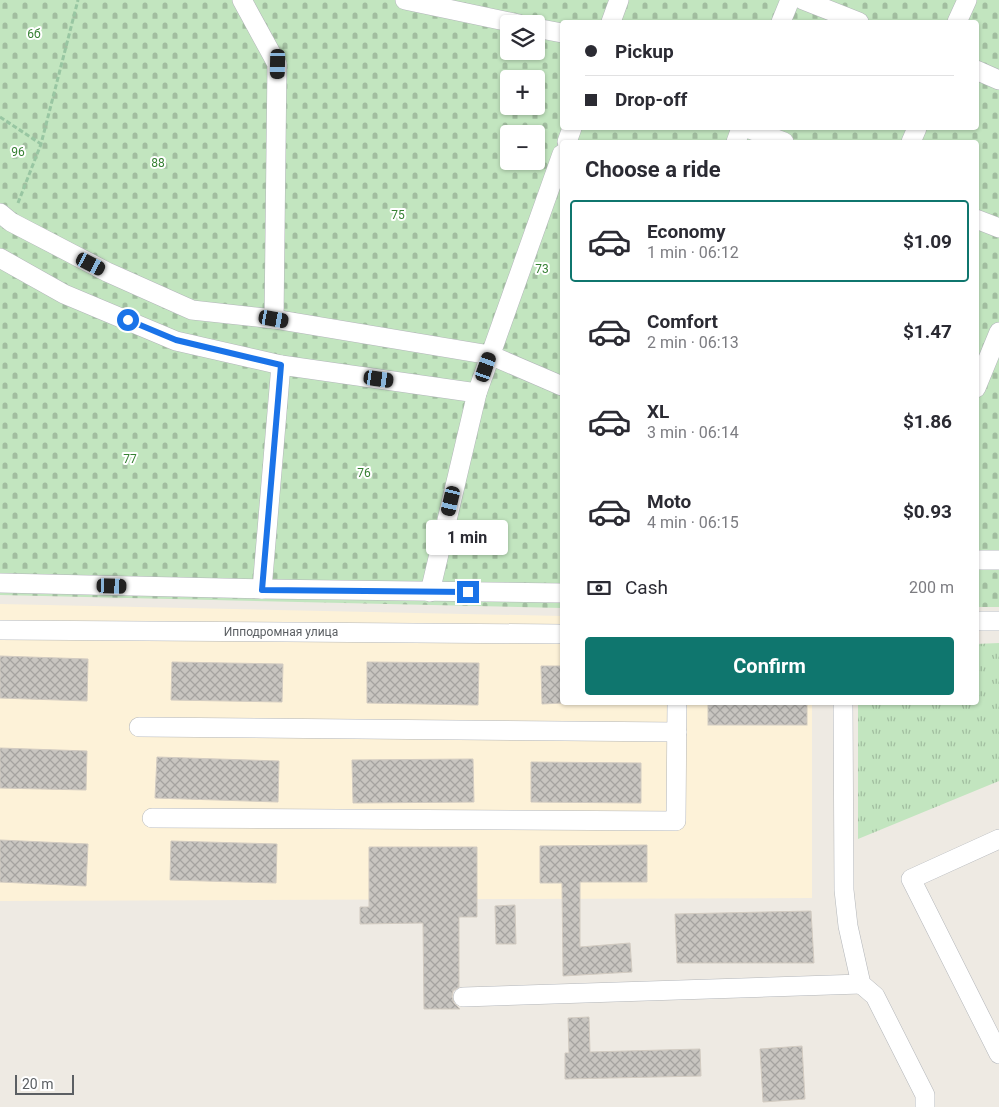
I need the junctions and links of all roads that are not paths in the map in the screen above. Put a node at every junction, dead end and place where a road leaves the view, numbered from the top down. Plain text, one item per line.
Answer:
1 (242, 0) edge
2 (406, 0) edge
3 (620, 0) edge
4 (790, 0) edge
5 (803, 0) edge
6 (967, 0) edge
7 (442, 3) edge
8 (500, 19) edge
9 (612, 20) edge
10 (782, 20) edge
11 (854, 20) edge
12 (958, 20) edge
13 (545, 30) edge
14 (560, 33) edge
15 (979, 71) edge
16 (999, 80) edge
17 (752, 130) edge
18 (779, 140) edge
19 (560, 160) edge
20 (5, 218) edge
21 (979, 220) edge
22 (999, 228) edge
23 (0, 258) edge
24 (274, 319) junction
25 (999, 332) edge
26 (490, 354) junction
27 (281, 365) junction
28 (979, 381) edge
29 (560, 385) edge
30 (477, 393) junction
31 (979, 560) edge
32 (999, 560) edge
33 (0, 583) edge
34 (262, 590) junction
35 (430, 592) junction
36 (560, 593) edge
37 (999, 621) edge
38 (979, 622) edge
39 (0, 630) edge
40 (560, 634) edge
41 (677, 705) edge
42 (843, 705) edge
43 (139, 727) dead end
44 (676, 732) junction
45 (152, 818) dead end
46 (999, 839) edge
47 (861, 984) junction
48 (463, 997) dead end
49 (999, 1054) edge
50 (924, 1107) edge

1 - 24 street
2 - 7 street
3 - 9 street
4 - 10 street
5 - 11 street
6 - 12 street
7 - 8 street
13 - 14 street
15 - 16 street
17 - 18 street
19 - 26 street
20 - 24 street
21 - 22 street
23 - 27 street
24 - 26 street
25 - 28 street
26 - 29 street
26 - 30 street
27 - 30 street
27 - 34 street
30 - 35 street
31 - 32 street
33 - 34 street
34 - 35 street
35 - 36 street
37 - 38 street
39 - 40 street, Ипподромная улица
41 - 44 street
42 - 47 street
43 - 44 street
44 - 45 street
46 - 49 street
47 - 48 street
47 - 50 street

